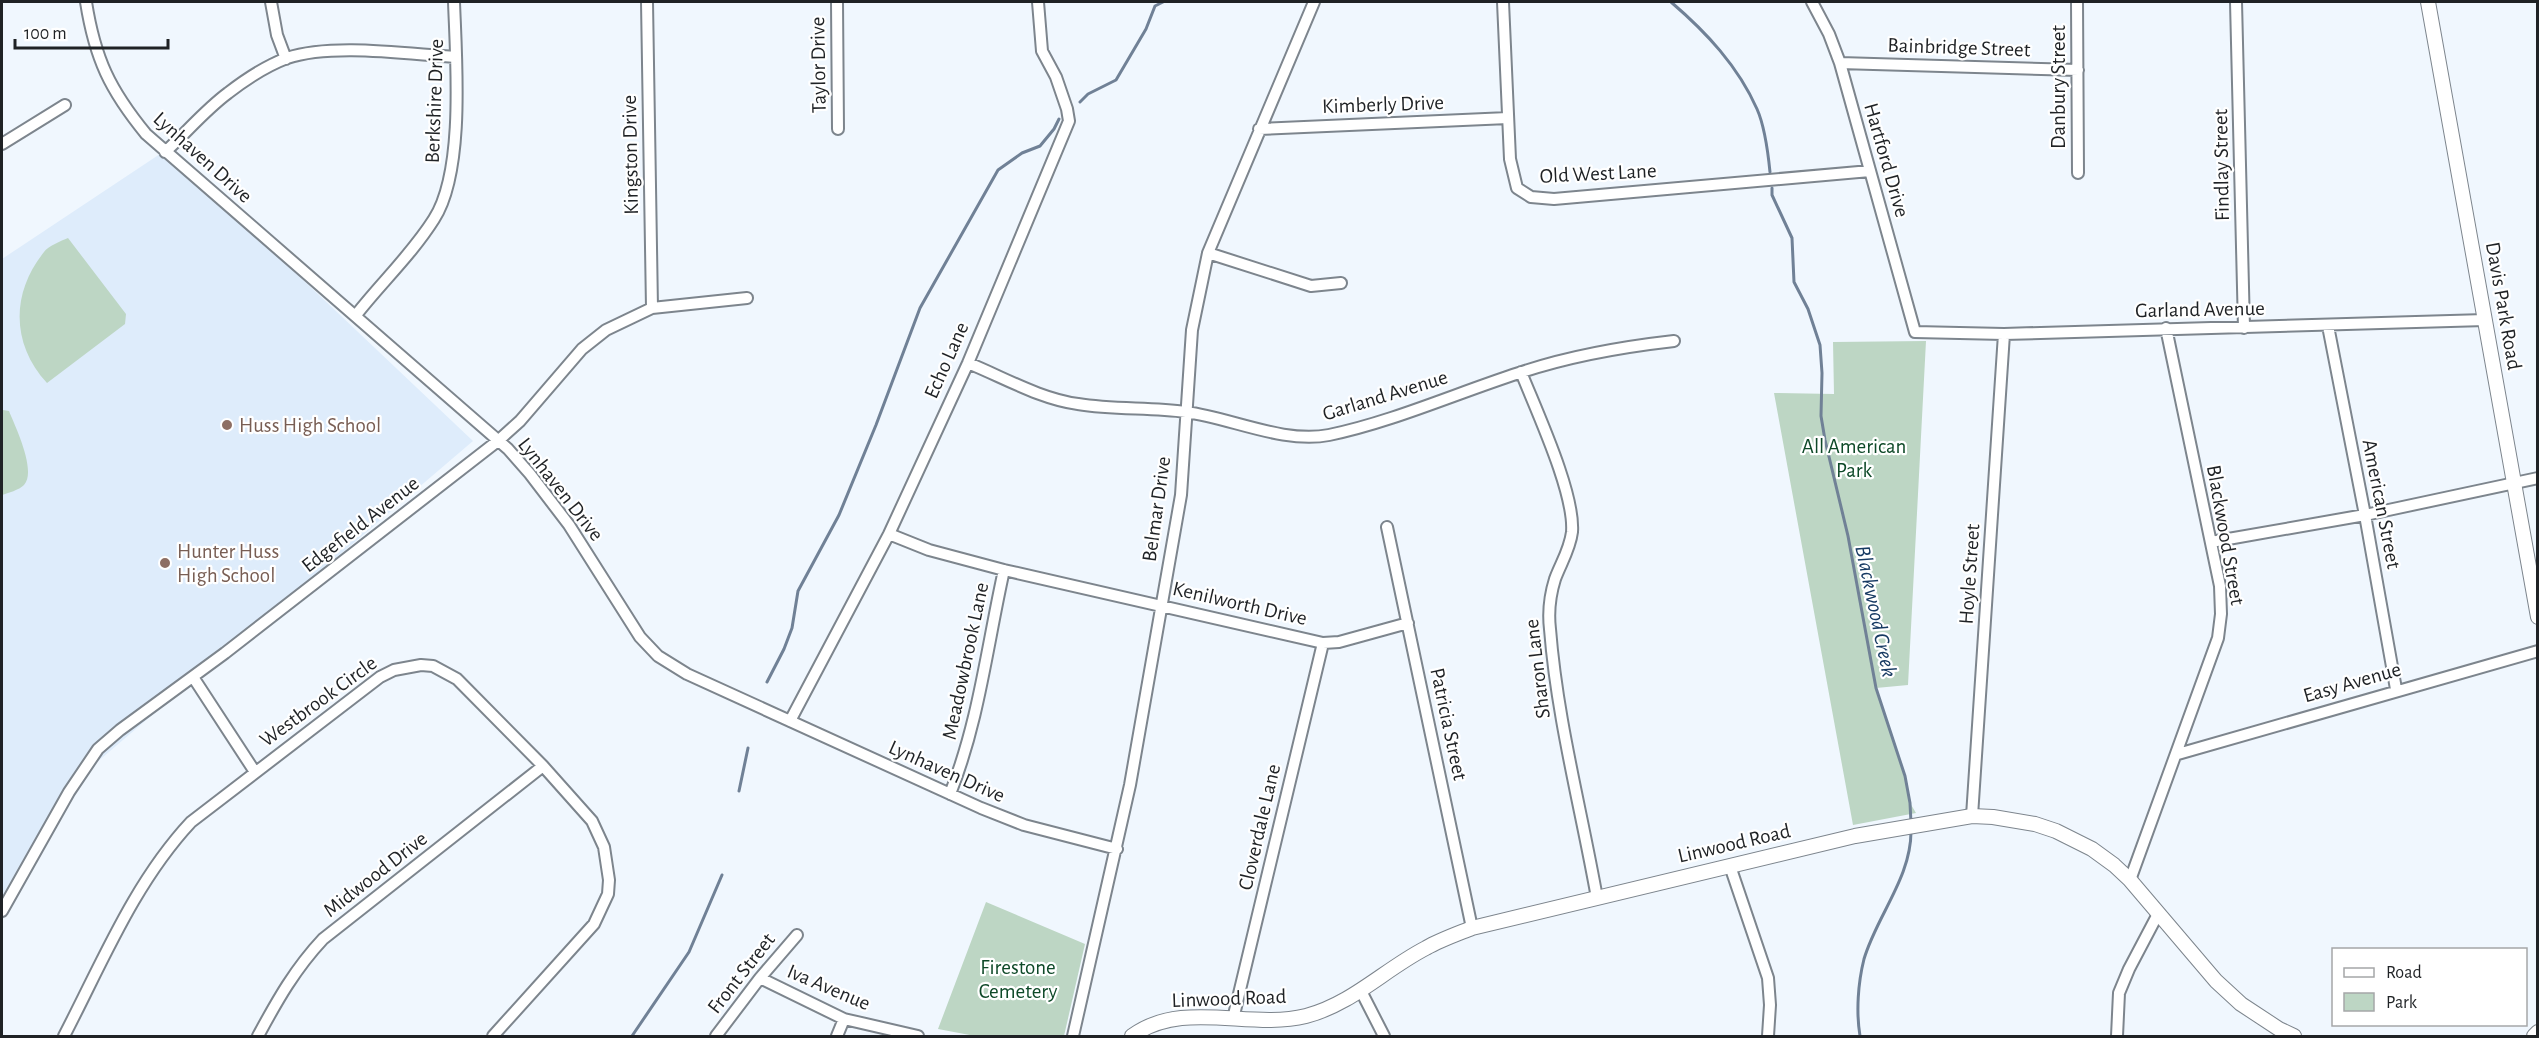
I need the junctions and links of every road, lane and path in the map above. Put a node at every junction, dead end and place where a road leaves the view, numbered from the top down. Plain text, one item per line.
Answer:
1 (86, 2) edge
2 (271, 2) edge
3 (454, 2) edge
4 (647, 2) edge
5 (837, 2) edge
6 (1038, 2) edge
7 (1314, 2) edge
8 (1503, 2) edge
9 (1812, 2) edge
10 (2077, 2) edge
11 (2236, 2) edge
12 (2428, 2) edge
13 (456, 57) junction
14 (286, 59) junction
15 (1840, 63) junction
16 (2078, 70) junction
17 (65, 105) dead end
18 (1508, 118) junction
19 (838, 129) dead end
20 (1259, 129) junction
21 (2, 144) edge
22 (165, 152) junction
23 (1870, 171) junction
24 (2078, 173) dead end
25 (1208, 253) junction
26 (1341, 283) dead end
27 (747, 298) dead end
28 (652, 308) junction
29 (356, 315) junction
30 (2485, 320) junction
31 (2328, 326) junction
32 (2166, 328) junction
33 (2244, 328) junction
34 (1915, 332) joint
35 (2004, 334) junction
36 (1674, 341) dead end
37 (968, 363) junction
38 (1521, 372) junction
39 (1186, 412) junction
40 (499, 440) junction
41 (2538, 478) edge
42 (2514, 484) junction
43 (2365, 515) junction
44 (1387, 527) dead end
45 (889, 534) junction
46 (2211, 542) junction
47 (1004, 570) junction
48 (1160, 604) junction
49 (2538, 617) edge
50 (1408, 623) junction
51 (1323, 643) junction
52 (2538, 651) edge
53 (193, 677) junction
54 (2397, 689) junction
55 (790, 721) junction
56 (2178, 754) junction
57 (543, 766) junction
58 (255, 771) junction
59 (950, 794) junction
60 (1972, 816) junction
61 (1117, 849) junction
62 (1730, 866) junction
63 (2130, 880) junction
64 (1597, 898) junction
65 (2, 911) edge
66 (2158, 914) junction
67 (1472, 928) junction
68 (797, 935) dead end
69 (760, 978) junction
70 (1361, 991) junction
71 (844, 1019) junction
72 (1233, 1019) junction
73 (2538, 1032) edge
74 (64, 1036) edge
75 (258, 1036) edge
76 (493, 1036) edge
77 (716, 1036) edge
78 (837, 1036) edge
79 (918, 1036) edge
80 (1073, 1036) edge
81 (1132, 1036) edge
82 (1384, 1036) edge
83 (1767, 1036) edge
84 (2117, 1036) edge
85 (2294, 1036) edge
86 (2534, 1036) edge

1 - 22 street, Lynhaven Drive
2 - 14 street
3 - 13 street, Berkshire Drive
4 - 28 street, Kingston Drive
5 - 19 street, Taylor Drive
6 - 37 street, Echo Lane
7 - 20 street, Belmar Drive
8 - 18 street, Old West Lane
9 - 15 street, Hartford Drive
10 - 16 street, Danbury Street
11 - 33 street, Findlay Street
12 - 30 main road, Davis Park Road
13 - 14 street
13 - 29 street, Berkshire Drive
14 - 22 street
15 - 16 street, Bainbridge Street
15 - 23 street, Hartford Drive
16 - 24 street, Danbury Street
17 - 21 street
18 - 20 street, Kimberly Drive
18 - 23 street, Old West Lane
20 - 25 street, Belmar Drive
22 - 29 street, Lynhaven Drive
23 - 34 street, Hartford Drive
25 - 26 street
25 - 39 street, Belmar Drive
27 - 28 street, Edgefield Avenue
28 - 40 street, Edgefield Avenue
29 - 40 street, Lynhaven Drive
30 - 31 street, Garland Avenue
30 - 42 main road, Davis Park Road
31 - 33 street, Garland Avenue
31 - 43 street, American Street
32 - 33 street, Garland Avenue
32 - 35 street, Garland Avenue
32 - 46 street, Blackwood Street
34 - 35 street, Garland Avenue
35 - 60 street, Hoyle Street
36 - 38 street, Garland Avenue
37 - 39 street, Garland Avenue
37 - 45 street, Echo Lane
38 - 39 street, Garland Avenue
38 - 64 street, Sharon Lane
39 - 48 street, Belmar Drive
40 - 53 street, Edgefield Avenue
40 - 55 street, Lynhaven Drive
41 - 42 street
42 - 43 street
42 - 49 main road, Davis Park Road
43 - 46 street
43 - 54 street, American Street
44 - 50 street, Patricia Street
45 - 47 street, Kenilworth Drive
45 - 55 street, Echo Lane
46 - 56 street, Blackwood Street
47 - 48 street, Kenilworth Drive
47 - 59 street, Meadowbrook Lane
48 - 51 street, Kenilworth Drive
48 - 61 street, Belmar Drive
50 - 51 street, Kenilworth Drive
50 - 67 street, Patricia Street
51 - 72 street, Cloverdale Lane
52 - 54 street, Easy Avenue
53 - 58 street
53 - 65 street, Edgefield Avenue
54 - 56 street, Easy Avenue
55 - 59 street, Lynhaven Drive
56 - 63 street, Blackwood Street
57 - 58 street, Westbrook Circle
57 - 75 street, Midwood Drive
57 - 76 street, Westbrook Circle
58 - 74 street, Westbrook Circle
59 - 61 street, Lynhaven Drive
60 - 62 main road, Linwood Road
60 - 63 main road, Linwood Road
61 - 80 street, Belmar Drive
62 - 64 main road, Linwood Road
62 - 83 street
63 - 66 main road, Linwood Road
64 - 67 main road, Linwood Road
66 - 84 street
66 - 85 main road, Linwood Road
67 - 70 main road, Linwood Road
68 - 69 street, Front Street
69 - 71 street, Iva Avenue
69 - 77 street, Front Street
70 - 72 main road, Linwood Road
70 - 82 street
71 - 78 street
71 - 79 street, Iva Avenue
72 - 81 main road, Linwood Road
73 - 86 main road

